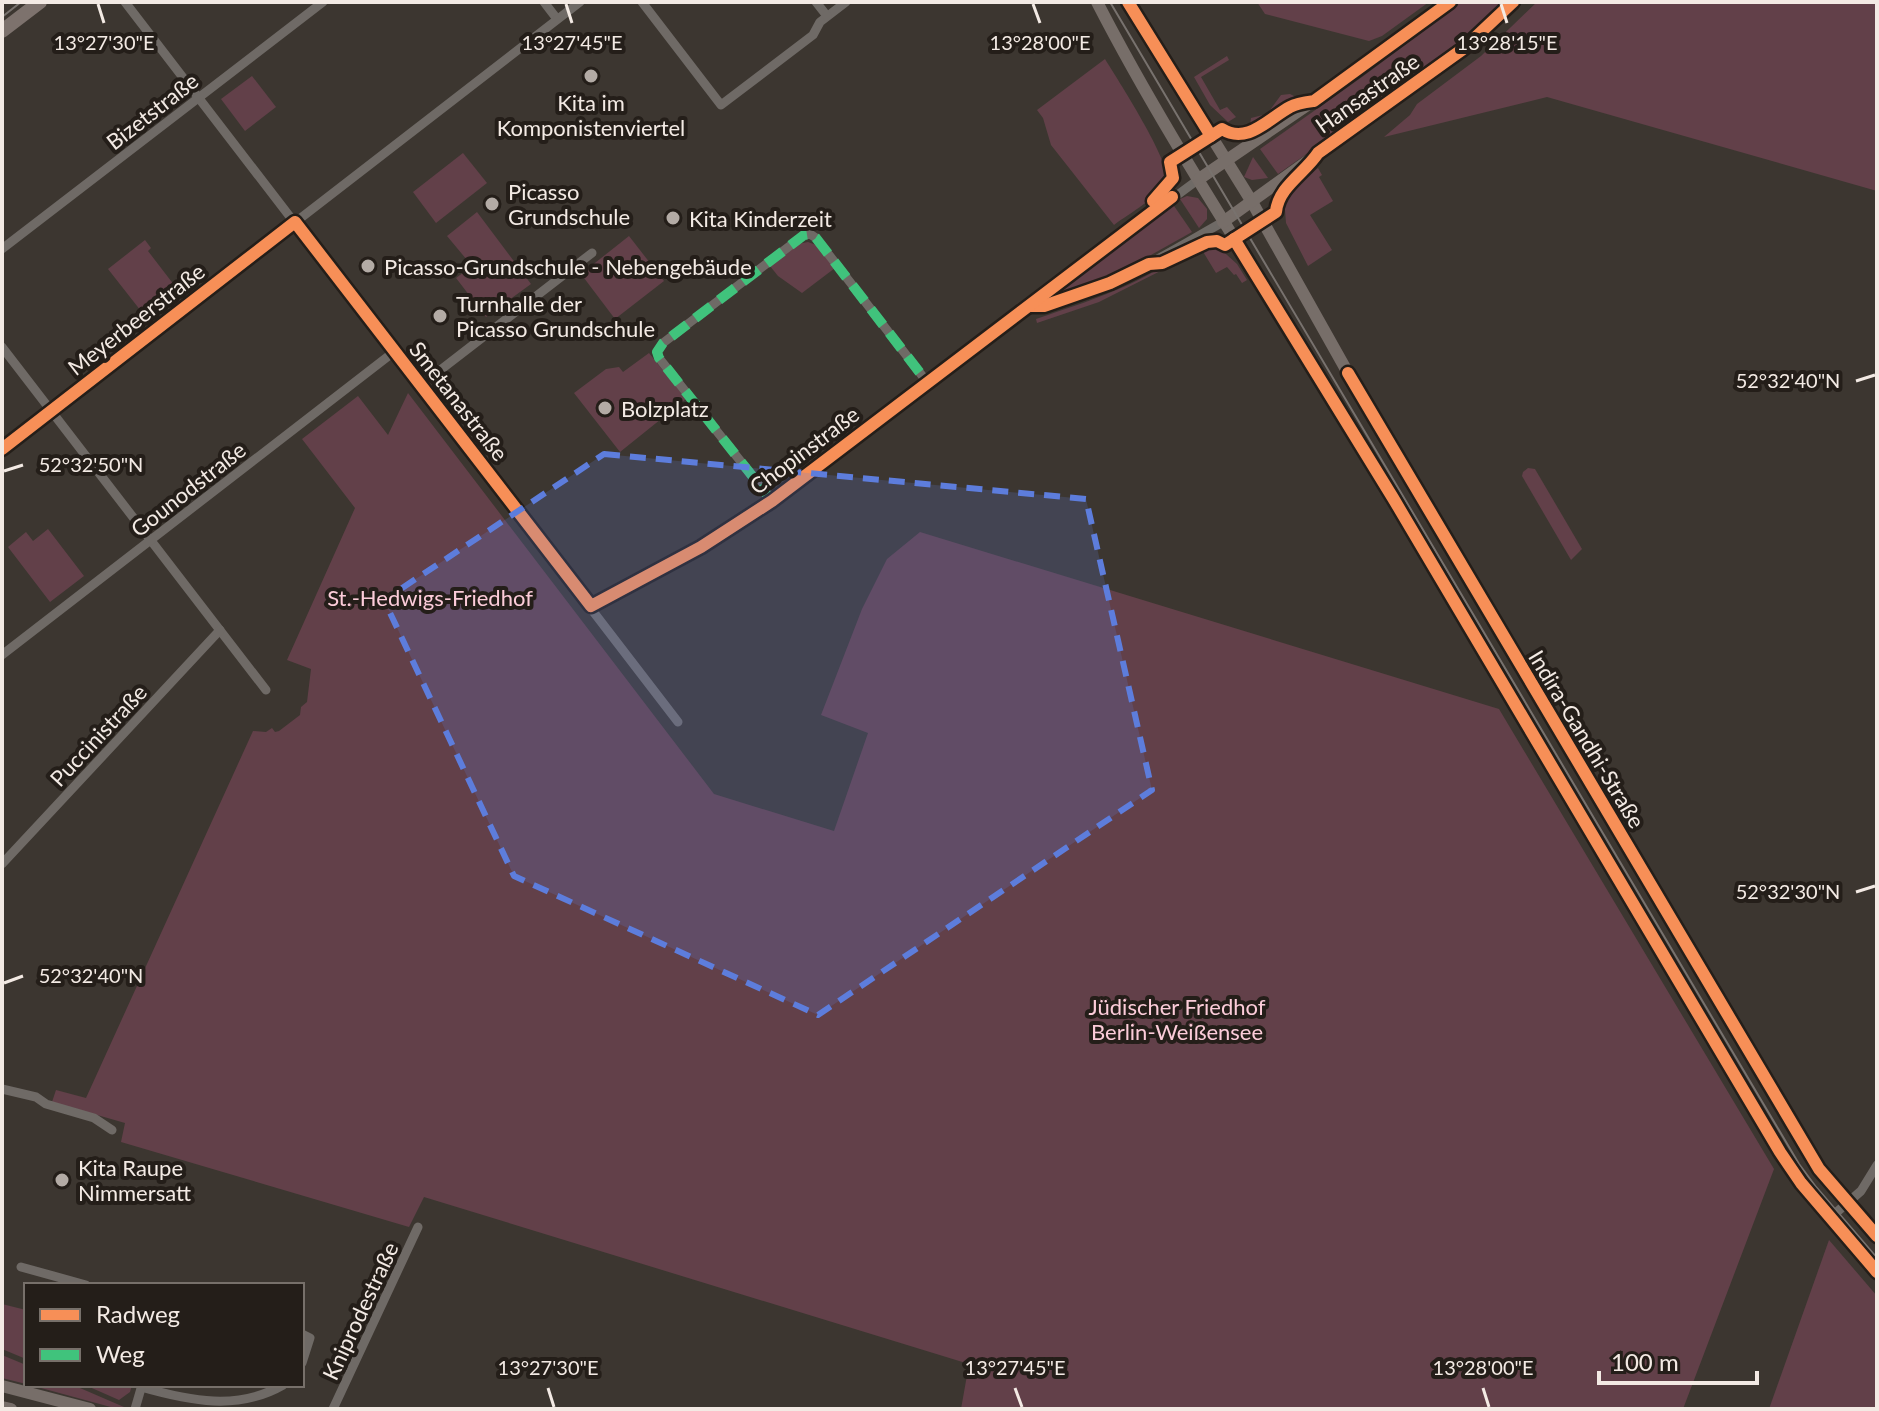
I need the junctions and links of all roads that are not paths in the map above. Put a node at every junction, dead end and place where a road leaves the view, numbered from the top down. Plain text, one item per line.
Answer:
1 (40, 2) edge
2 (125, 2) edge
3 (323, 2) edge
4 (544, 2) edge
5 (580, 2) edge
6 (642, 2) edge
7 (816, 2) edge
8 (846, 2) edge
9 (1097, 2) edge
10 (1128, 2) edge
11 (1450, 2) edge
12 (1513, 2) edge
13 (827, 16) junction
14 (557, 19) junction
15 (2, 31) edge
16 (199, 97) junction
17 (1227, 161) junction
18 (1199, 179) junction
19 (1252, 202) junction
20 (295, 222) junction
21 (1223, 222) junction
22 (2, 249) edge
23 (592, 253) dead end
24 (1027, 306) junction
25 (2, 347) edge
26 (395, 351) junction
27 (1348, 373) junction
28 (927, 382) junction
29 (421, 385) junction
30 (1326, 386) junction
31 (51, 411) junction
32 (2, 449) edge
33 (772, 501) junction
34 (150, 540) junction
35 (591, 606) junction
36 (220, 630) junction
37 (2, 655) edge
38 (266, 690) dead end
39 (678, 722) dead end
40 (2, 864) edge
41 (2, 1089) edge
42 (112, 1130) dead end
43 (1877, 1165) edge
44 (1848, 1203) junction
45 (1830, 1218) junction
46 (418, 1227) dead end
47 (1877, 1236) edge
48 (21, 1267) dead end
49 (1877, 1272) edge
50 (79, 1283) edge
51 (304, 1335) edge
52 (304, 1358) edge
53 (6, 1387) edge
54 (142, 1387) edge
55 (280, 1387) edge
56 (166, 1389) edge
57 (5, 1408) edge
58 (90, 1409) edge
59 (135, 1409) edge
60 (333, 1409) edge

1 - 15 main road
2 - 16 street, Smetanastraße
3 - 16 street, Bizetstraße
4 - 14 street
5 - 14 street, Meyerbeerstraße
6 - 13 street
7 - 13 street
8 - 13 street
9 - 18 main road, Indira-Gandhi-Straße
10 - 17 main road, Indira-Gandhi-Straße
11 - 17 main road, Hansastraße
12 - 19 main road, Hansastraße
14 - 20 street, Meyerbeerstraße
16 - 20 street, Smetanastraße
16 - 22 street, Bizetstraße
17 - 18 main road, Hansastraße
17 - 19 main road, Indira-Gandhi-Straße
18 - 21 main road, Indira-Gandhi-Straße
18 - 24 street, Chopinstraße
19 - 21 main road, Hansastraße
19 - 27 main road, Indira-Gandhi-Straße
20 - 26 street, Smetanastraße
20 - 31 street, Meyerbeerstraße
21 - 24 street, Chopinstraße
21 - 30 main road, Indira-Gandhi-Straße
23 - 29 street
24 - 28 street, Chopinstraße
25 - 31 street
26 - 29 street, Smetanastraße
26 - 34 street, Gounodstraße
27 - 30 main road
27 - 44 main road, Indira-Gandhi-Straße
28 - 33 street, Chopinstraße
28 - 33 street
29 - 35 street, Smetanastraße
30 - 45 main road, Indira-Gandhi-Straße
31 - 32 street, Meyerbeerstraße
31 - 34 street
33 - 35 street, Chopinstraße
34 - 36 street
34 - 37 street, Gounodstraße
35 - 39 street, Smetanastraße
36 - 38 street
36 - 40 street, Puccinistraße
41 - 42 street
43 - 44 street
44 - 45 street
44 - 47 main road, Indira-Gandhi-Straße
45 - 49 main road, Indira-Gandhi-Straße
46 - 60 street, Kniprodestraße
48 - 50 street
51 - 52 street
53 - 57 street
53 - 58 main road
54 - 59 street
55 - 56 street

